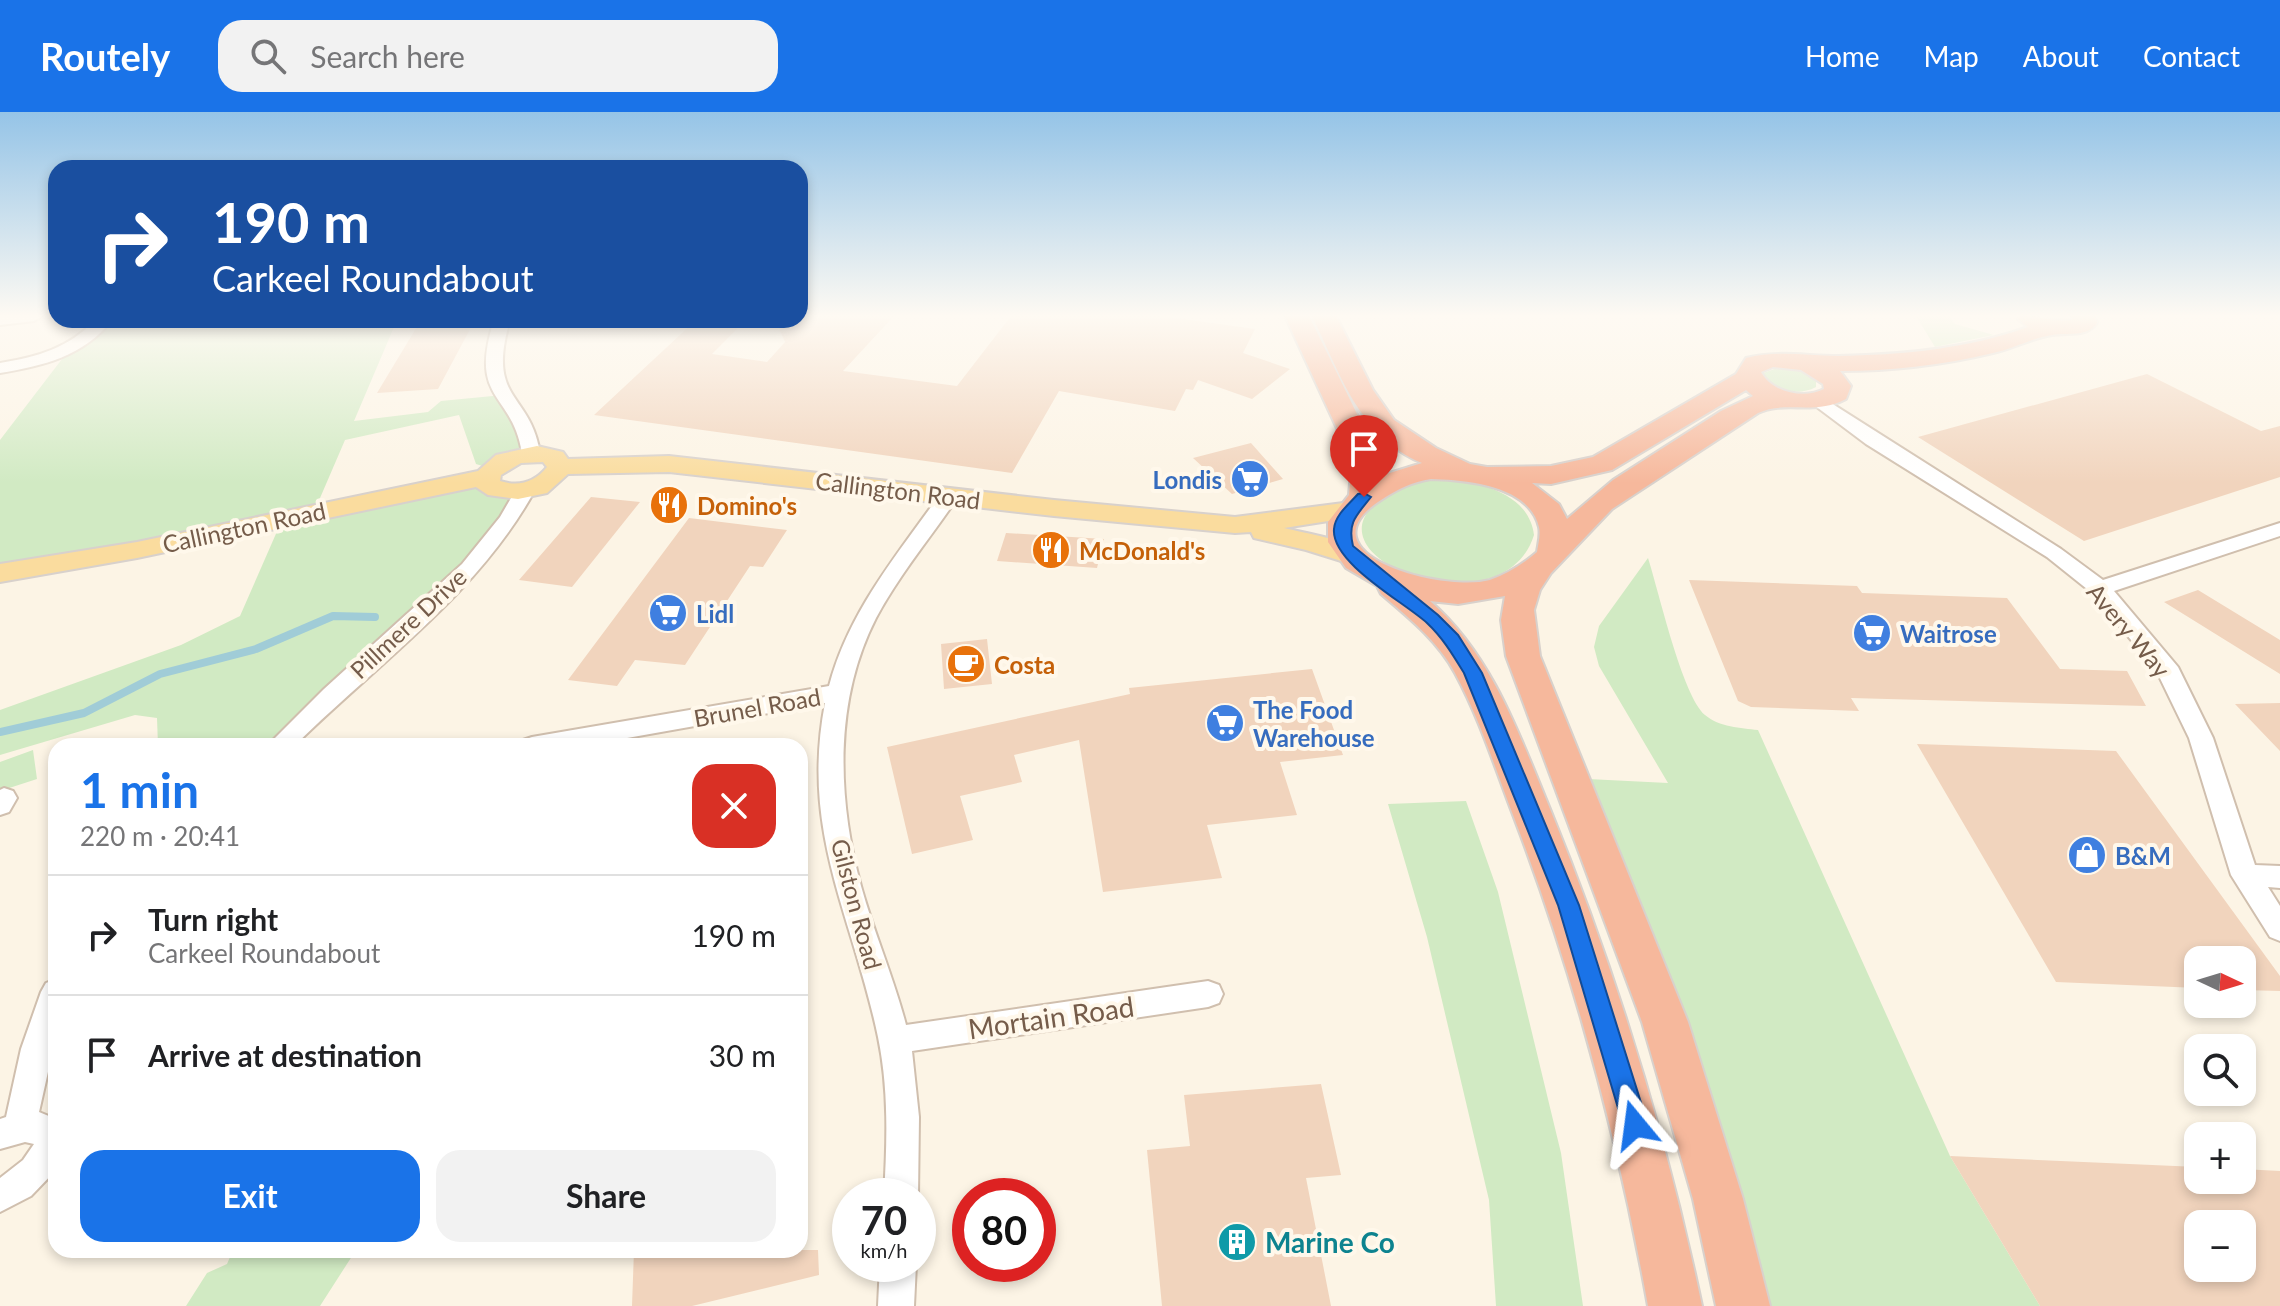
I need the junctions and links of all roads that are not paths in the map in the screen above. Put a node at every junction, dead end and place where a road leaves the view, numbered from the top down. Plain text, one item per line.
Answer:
1 (496, 372) edge
2 (1324, 372) edge
3 (1352, 372) edge
4 (1750, 372) edge
5 (1820, 372) edge
6 (1855, 372) edge
7 (1749, 377) junction
8 (1835, 379) junction
9 (1790, 400) junction
10 (1820, 401) junction
11 (531, 453) junction
12 (560, 467) junction
13 (1475, 472) junction
14 (487, 477) junction
15 (525, 490) junction
16 (948, 497) junction
17 (1357, 504) junction
18 (1235, 525) junction
19 (2280, 529) edge
20 (1546, 560) junction
21 (1363, 564) junction
22 (0, 573) edge
23 (2100, 588) junction
24 (840, 692) junction
25 (287, 738) edge
26 (578, 738) edge
27 (2245, 875) junction
28 (2280, 877) edge
29 (2280, 929) edge
30 (1208, 994) dead end
31 (48, 1015) edge
32 (895, 1040) junction
33 (10, 1130) edge
34 (48, 1132) edge
35 (48, 1154) edge
36 (902, 1178) edge
37 (0, 1196) edge
38 (897, 1282) edge
39 (896, 1306) edge
40 (1675, 1306) edge
41 (1743, 1306) edge

1 - 11 street
2 - 17 highway
3 - 13 highway
4 - 7 highway
5 - 8 highway
6 - 8 highway
7 - 9 highway
7 - 13 highway
8 - 10 highway
9 - 10 highway
9 - 20 highway
10 - 23 street, Avery Way
11 - 12 main road
11 - 14 main road
12 - 15 main road
12 - 16 main road, Callington Road
13 - 17 highway
13 - 20 highway
14 - 15 main road
14 - 22 main road, Callington Road
15 - 25 street, Pillmere Drive
16 - 18 main road, Callington Road
16 - 24 street, Gilston Road
17 - 18 main road, Callington Road
17 - 21 highway
18 - 21 main road, Callington Road
19 - 23 street
20 - 21 highway
20 - 41 highway
21 - 40 highway
23 - 27 street, Avery Way
24 - 26 street, Brunel Road
24 - 32 street, Gilston Road
27 - 28 street
27 - 29 street, Avery Way
30 - 32 street, Mortain Road
31 - 33 street
32 - 36 street, Gilston Road
33 - 34 street
35 - 37 street
38 - 39 street

